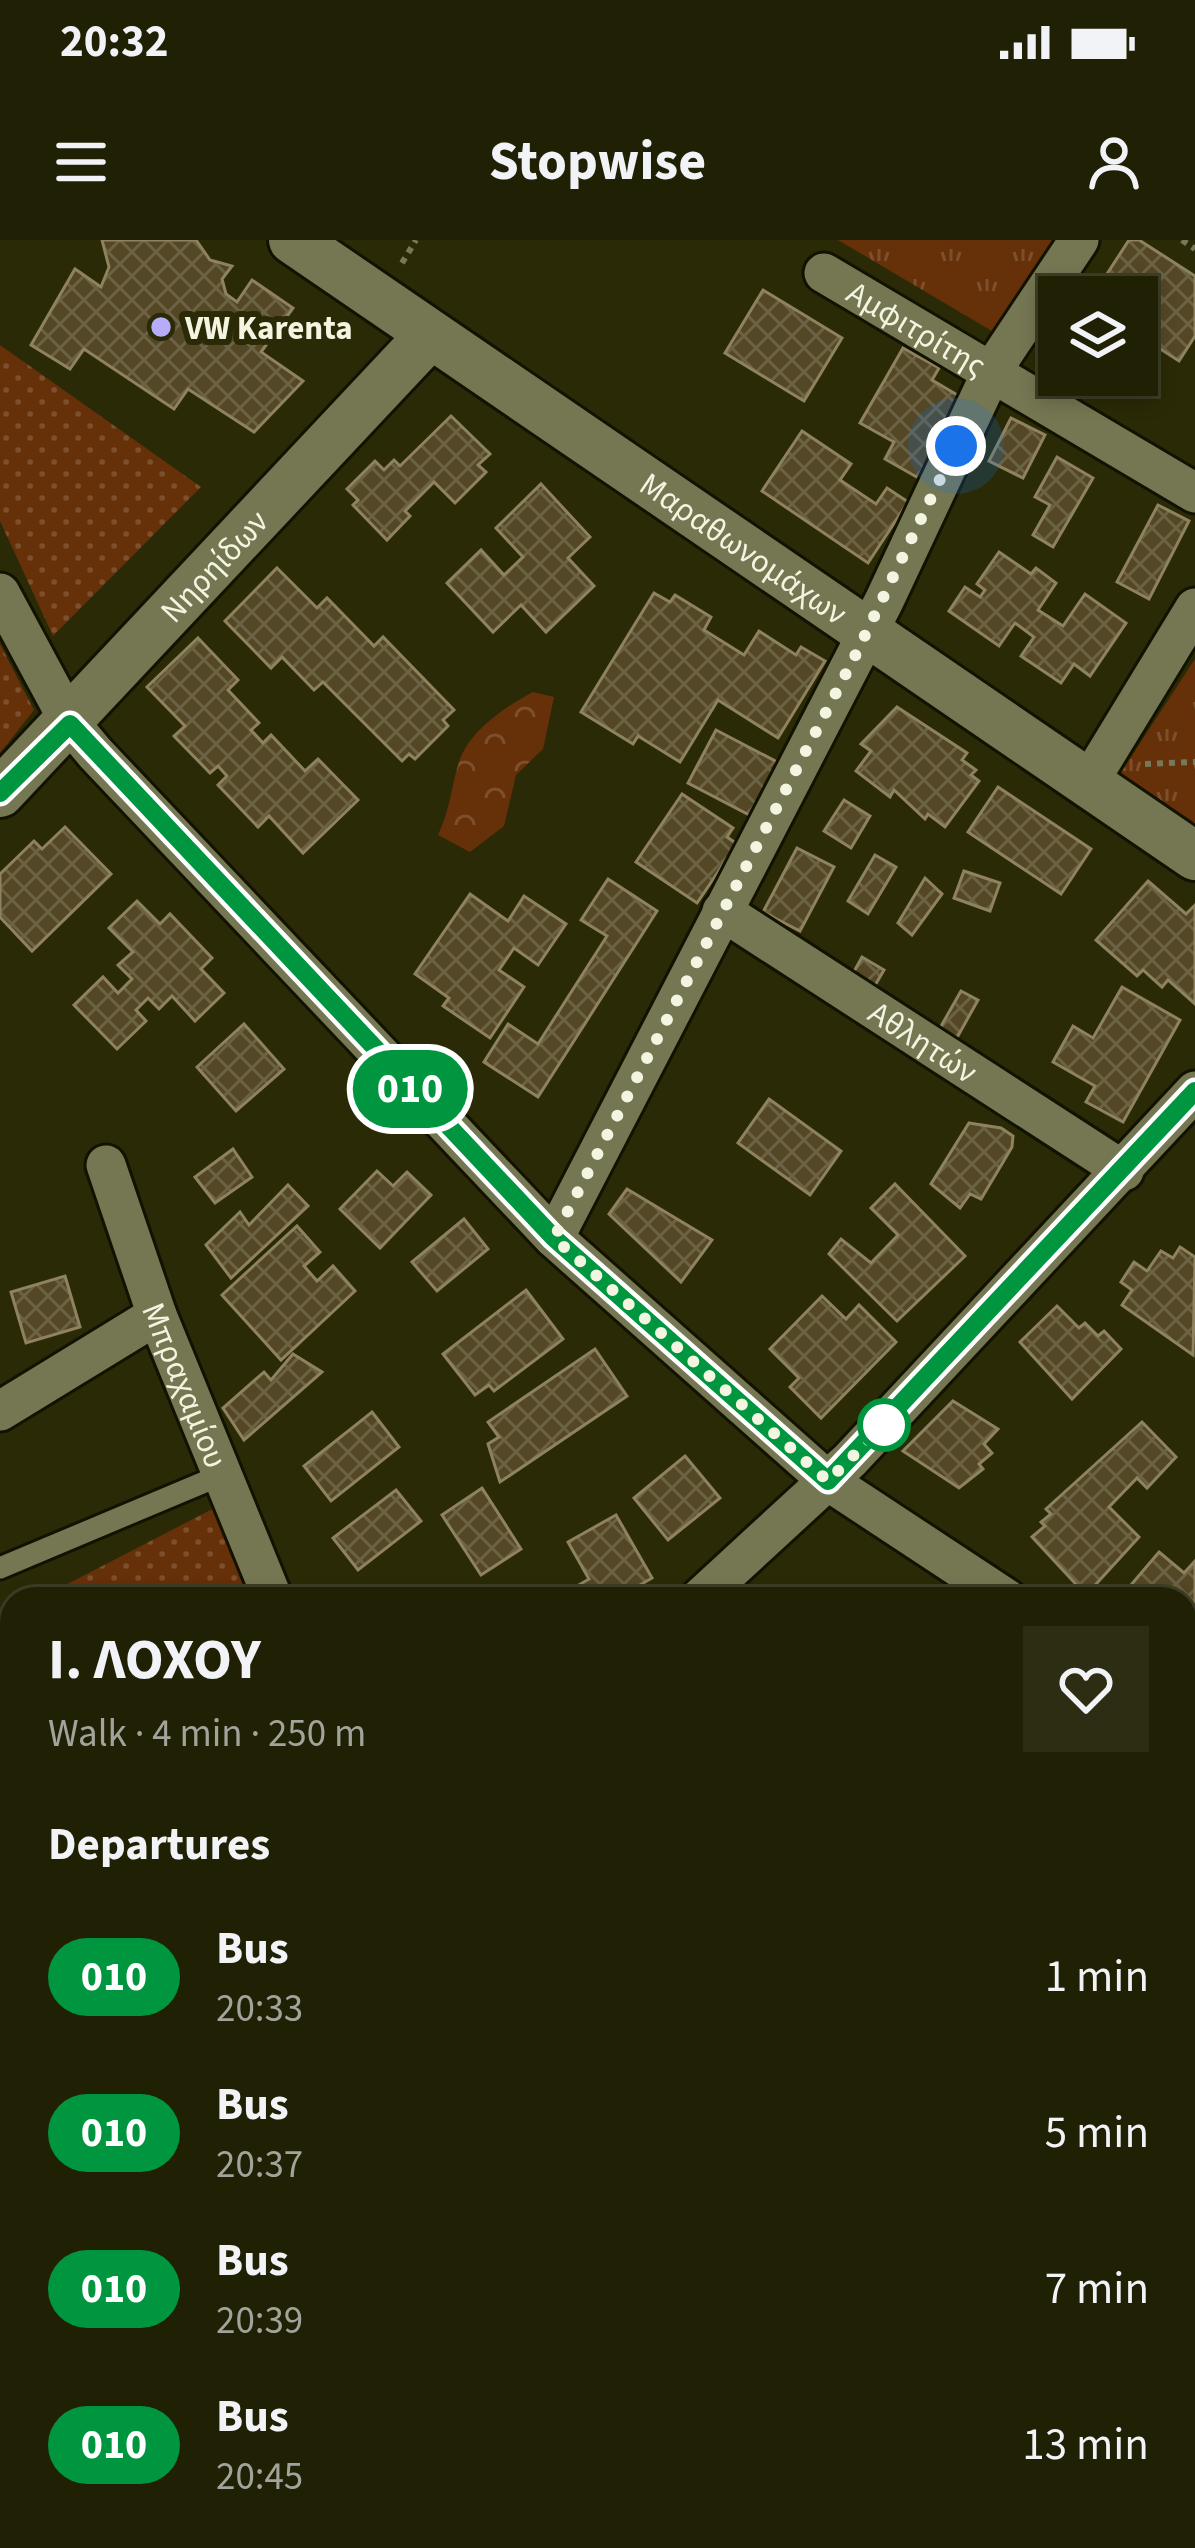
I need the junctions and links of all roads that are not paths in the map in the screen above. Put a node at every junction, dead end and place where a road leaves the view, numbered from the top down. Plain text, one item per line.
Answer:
1 (293, 240) edge
2 (1079, 240) edge
3 (824, 273) dead end
4 (428, 336) junction
5 (993, 369) junction
6 (1195, 493) edge
7 (0, 593) edge
8 (1195, 608) edge
9 (868, 632) junction
10 (70, 724) junction
11 (1087, 785) junction
12 (0, 793) edge
13 (1195, 856) edge
14 (722, 911) junction
15 (1195, 1091) edge
16 (106, 1165) dead end
17 (1124, 1171) junction
18 (554, 1238) junction
19 (157, 1315) junction
20 (0, 1411) edge
21 (226, 1473) junction
22 (828, 1481) junction
23 (0, 1568) edge
24 (269, 1587) edge
25 (712, 1587) edge
26 (988, 1587) edge

1 - 4 street, Μαραθωνομάχων
2 - 5 street
3 - 5 street, Αμφιτρίτης
4 - 9 street, Μαραθωνομάχων
4 - 10 street, Νηρηίδων
5 - 6 street, Αμφιτρίτης
5 - 9 street
7 - 10 street
8 - 11 street
9 - 11 street, Μαραθωνομάχων
9 - 14 street
10 - 12 street, Νηρηίδων
10 - 18 street
11 - 13 street, Μαραθωνομάχων
14 - 17 street, Αθλητών
14 - 18 street
15 - 17 street
16 - 19 street, Μπραχαμίου
17 - 22 street
18 - 22 street
19 - 20 street
19 - 21 street, Μπραχαμίου
21 - 23 lane
21 - 24 street, Μπραχαμίου
22 - 25 street
22 - 26 street

